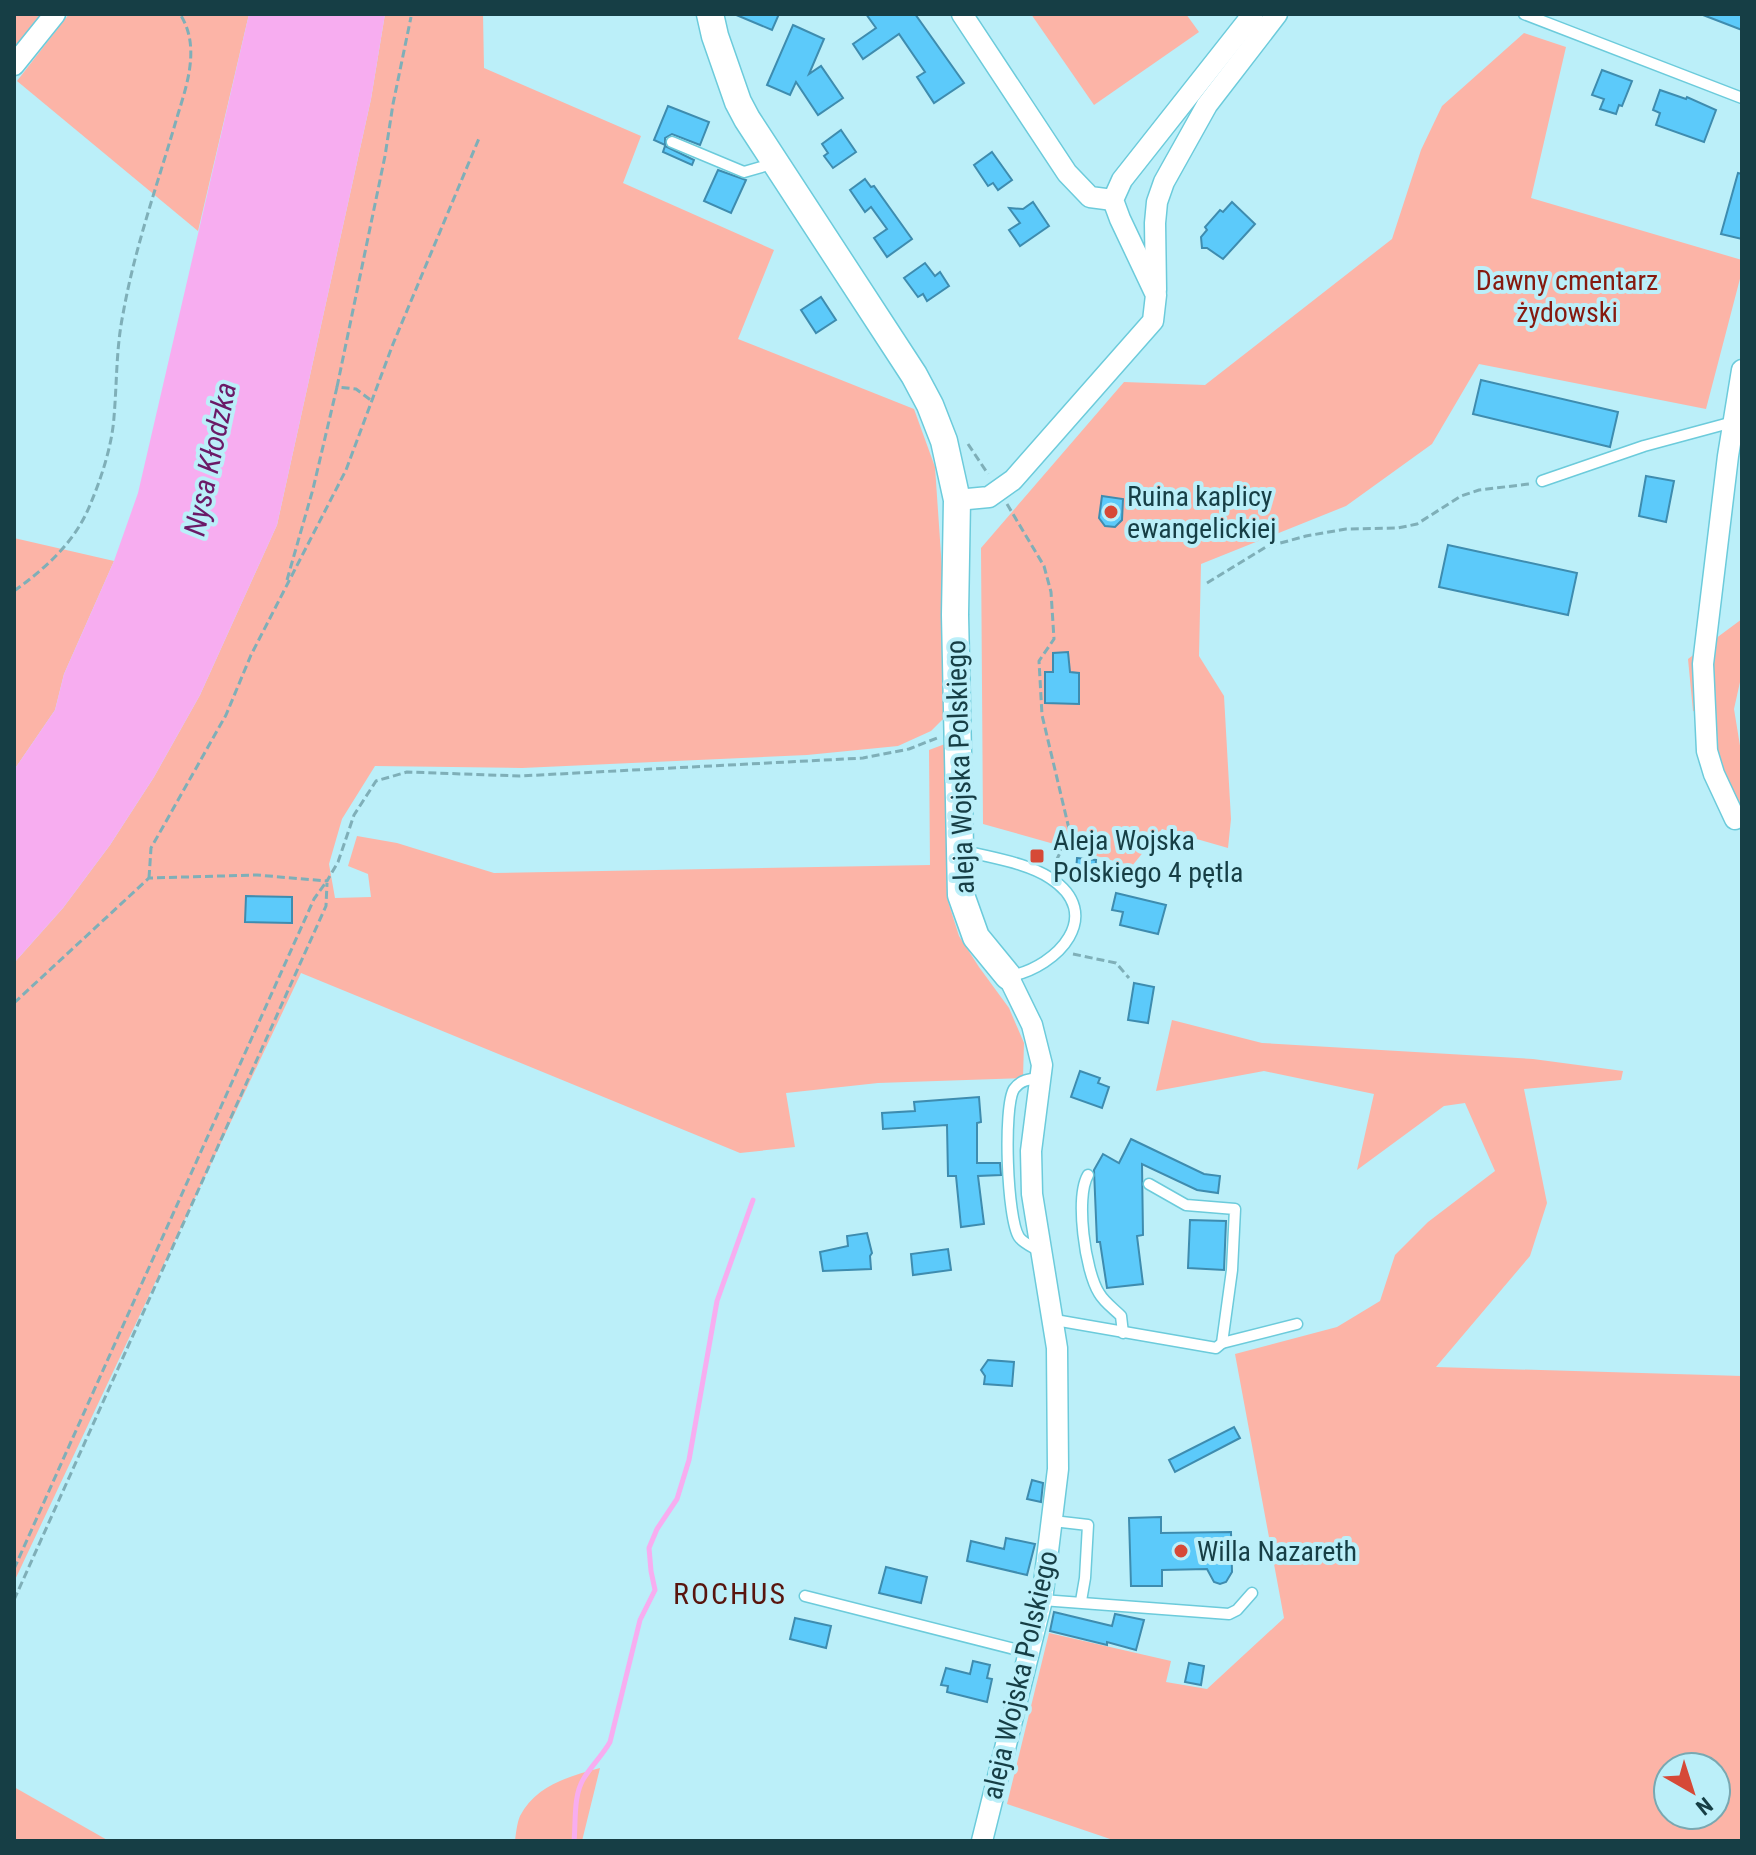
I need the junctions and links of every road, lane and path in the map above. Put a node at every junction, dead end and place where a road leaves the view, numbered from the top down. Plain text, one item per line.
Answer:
1 (55, 14) edge
2 (180, 14) edge
3 (710, 14) edge
4 (962, 14) edge
5 (1253, 14) edge
6 (1277, 14) edge
7 (1524, 14) edge
8 (411, 17) dead end
9 (14, 65) edge
10 (1742, 98) edge
11 (480, 136) dead end
12 (672, 142) dead end
13 (776, 163) junction
14 (1113, 200) junction
15 (1156, 295) junction
16 (1742, 370) edge
17 (337, 387) junction
18 (372, 401) junction
19 (1733, 422) junction
20 (1542, 481) joint
21 (1000, 492) junction
22 (957, 500) junction
23 (1207, 583) dead end
24 (285, 588) junction
25 (14, 591) edge
26 (959, 729) junction
27 (1735, 819) dead end
28 (960, 850) junction
29 (1049, 877) junction
30 (149, 878) junction
31 (327, 881) junction
32 (1073, 954) dead end
33 (1008, 976) junction
34 (1129, 978) dead end
35 (14, 1003) edge
36 (1088, 1175) dead end
37 (1149, 1184) dead end
38 (1055, 1320) junction
39 (1297, 1324) dead end
40 (1123, 1333) junction
41 (1222, 1343) junction
42 (1053, 1521) junction
43 (14, 1569) edge
44 (1252, 1593) dead end
45 (805, 1596) dead end
46 (14, 1600) edge
47 (1042, 1600) junction
48 (1081, 1601) junction
49 (1030, 1653) junction
50 (982, 1841) edge

1 - 9 street
2 - 25 path
3 - 13 street, aleja Wojska Polskiego
4 - 14 street
5 - 14 street
6 - 15 street
7 - 10 lane
8 - 17 path
11 - 18 path
12 - 13 lane
13 - 22 street, aleja Wojska Polskiego
14 - 15 street
15 - 21 street
16 - 19 street
17 - 18 path
17 - 24 path
18 - 24 path
19 - 20 lane
19 - 27 street
20 - 23 path
21 - 22 street
21 - 29 path
22 - 26 street, aleja Wojska Polskiego
24 - 30 path
26 - 28 street, aleja Wojska Polskiego
26 - 31 path
28 - 29 lane
28 - 33 street, aleja Wojska Polskiego
29 - 33 lane
30 - 31 path
30 - 35 path
31 - 43 path
31 - 46 path
32 - 34 path
33 - 38 street, aleja Wojska Polskiego
36 - 40 lane
37 - 41 lane
38 - 40 lane
38 - 42 street, aleja Wojska Polskiego
39 - 41 lane
40 - 41 lane
42 - 47 street, aleja Wojska Polskiego
42 - 48 lane
44 - 48 lane
45 - 49 lane
47 - 48 lane
47 - 49 street, aleja Wojska Polskiego
49 - 50 street, aleja Wojska Polskiego

